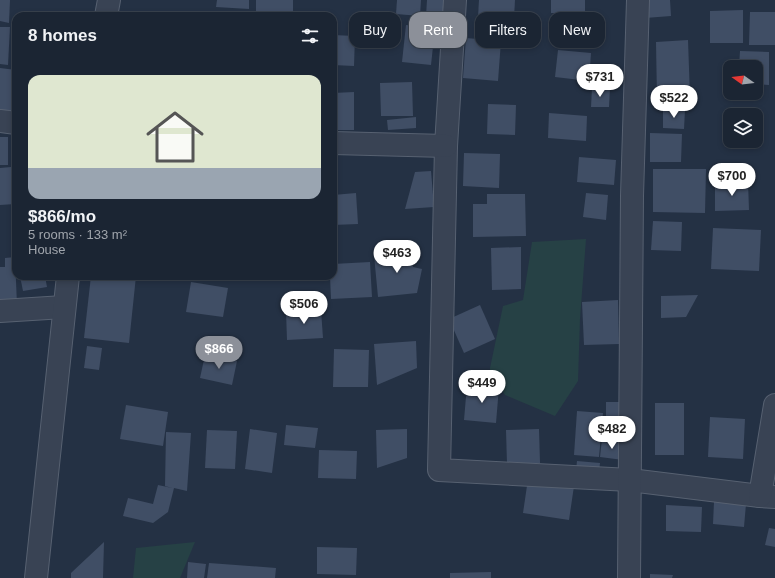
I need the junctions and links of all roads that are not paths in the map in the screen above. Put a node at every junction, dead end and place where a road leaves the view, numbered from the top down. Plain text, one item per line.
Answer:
1 (109, 0) edge
2 (455, 0) edge
3 (638, 0) edge
4 (107, 12) edge
5 (0, 121) edge
6 (12, 122) edge
7 (337, 143) edge
8 (446, 146) junction
9 (67, 280) edge
10 (64, 307) junction
11 (0, 311) edge
12 (775, 405) edge
13 (630, 480) junction
14 (767, 496) edge
15 (36, 578) edge
16 (629, 578) edge

1 - 4 street
2 - 8 street
3 - 13 street
5 - 6 street
7 - 8 street
8 - 13 street
9 - 10 street
10 - 11 street
10 - 15 street
12 - 14 street
13 - 14 street
13 - 16 street

